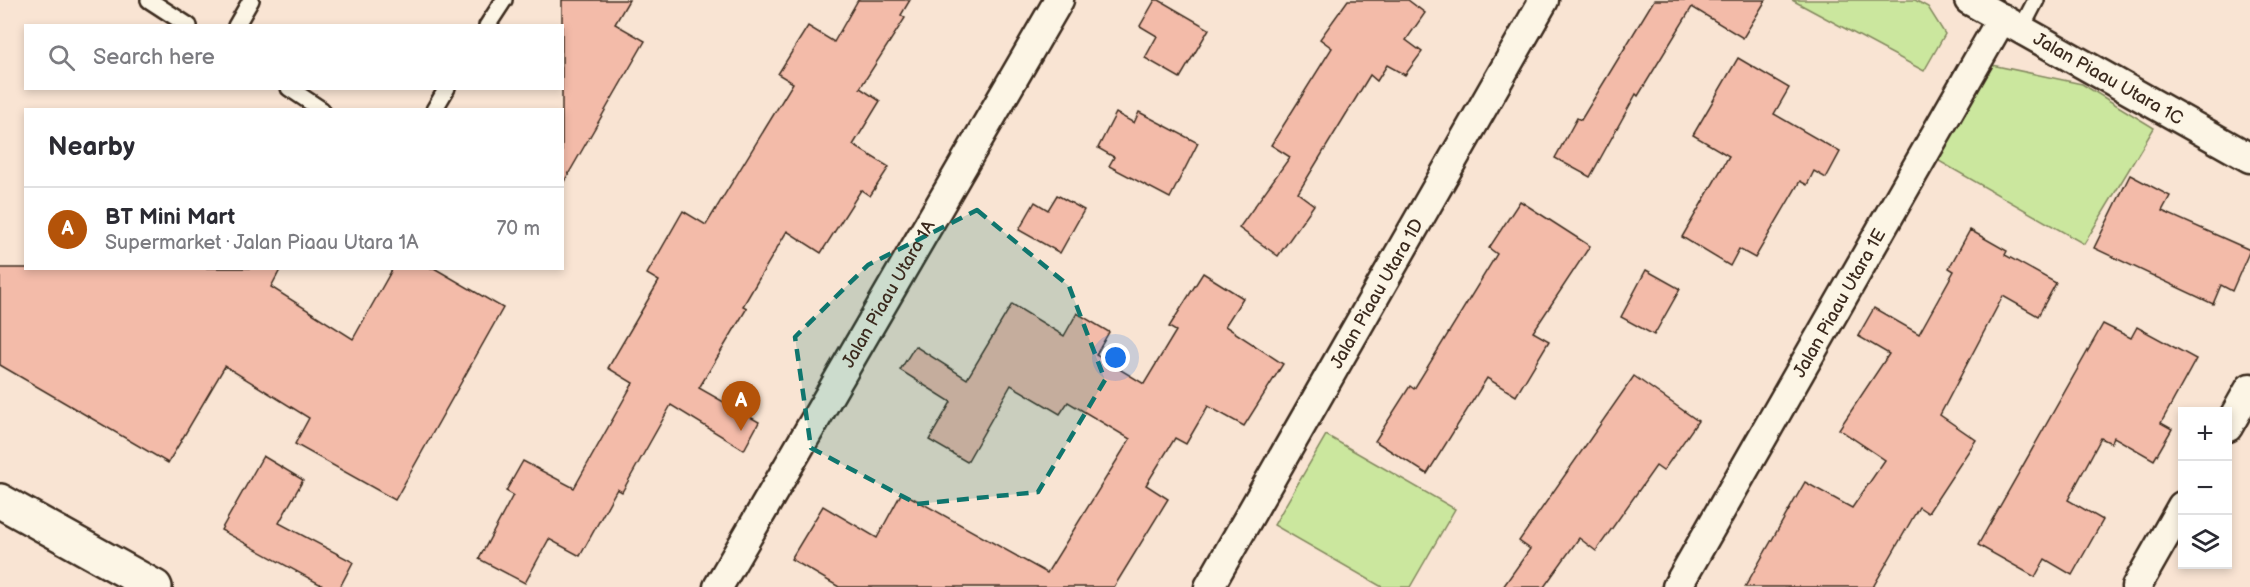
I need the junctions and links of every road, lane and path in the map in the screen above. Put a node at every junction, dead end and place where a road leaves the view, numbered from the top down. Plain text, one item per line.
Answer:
1 (149, 0) edge
2 (251, 0) edge
3 (504, 0) edge
4 (1059, 0) edge
5 (1544, 0) edge
6 (1969, 0) edge
7 (2036, 0) edge
8 (186, 24) edge
9 (237, 24) edge
10 (489, 24) edge
11 (2011, 24) junction
12 (292, 90) edge
13 (446, 90) edge
14 (319, 108) edge
15 (435, 108) edge
16 (2250, 158) edge
17 (2250, 388) edge
18 (2232, 421) edge
19 (0, 501) edge
20 (2178, 513) edge
21 (726, 584) edge
22 (155, 587) edge
23 (1209, 587) edge
24 (1677, 587) edge
25 (2136, 587) edge

1 - 8 lane
2 - 9 lane
3 - 10 lane
4 - 21 street, Jalan Piaau Utara 1A
5 - 23 street, Jalan Piaau Utara 1D
6 - 11 street, Jalan Piaau Utara 1C
7 - 11 lane
11 - 16 street, Jalan Piaau Utara 1C
11 - 24 street, Jalan Piaau Utara 1E
12 - 14 lane
13 - 15 lane
17 - 18 street
19 - 22 street
20 - 25 street

